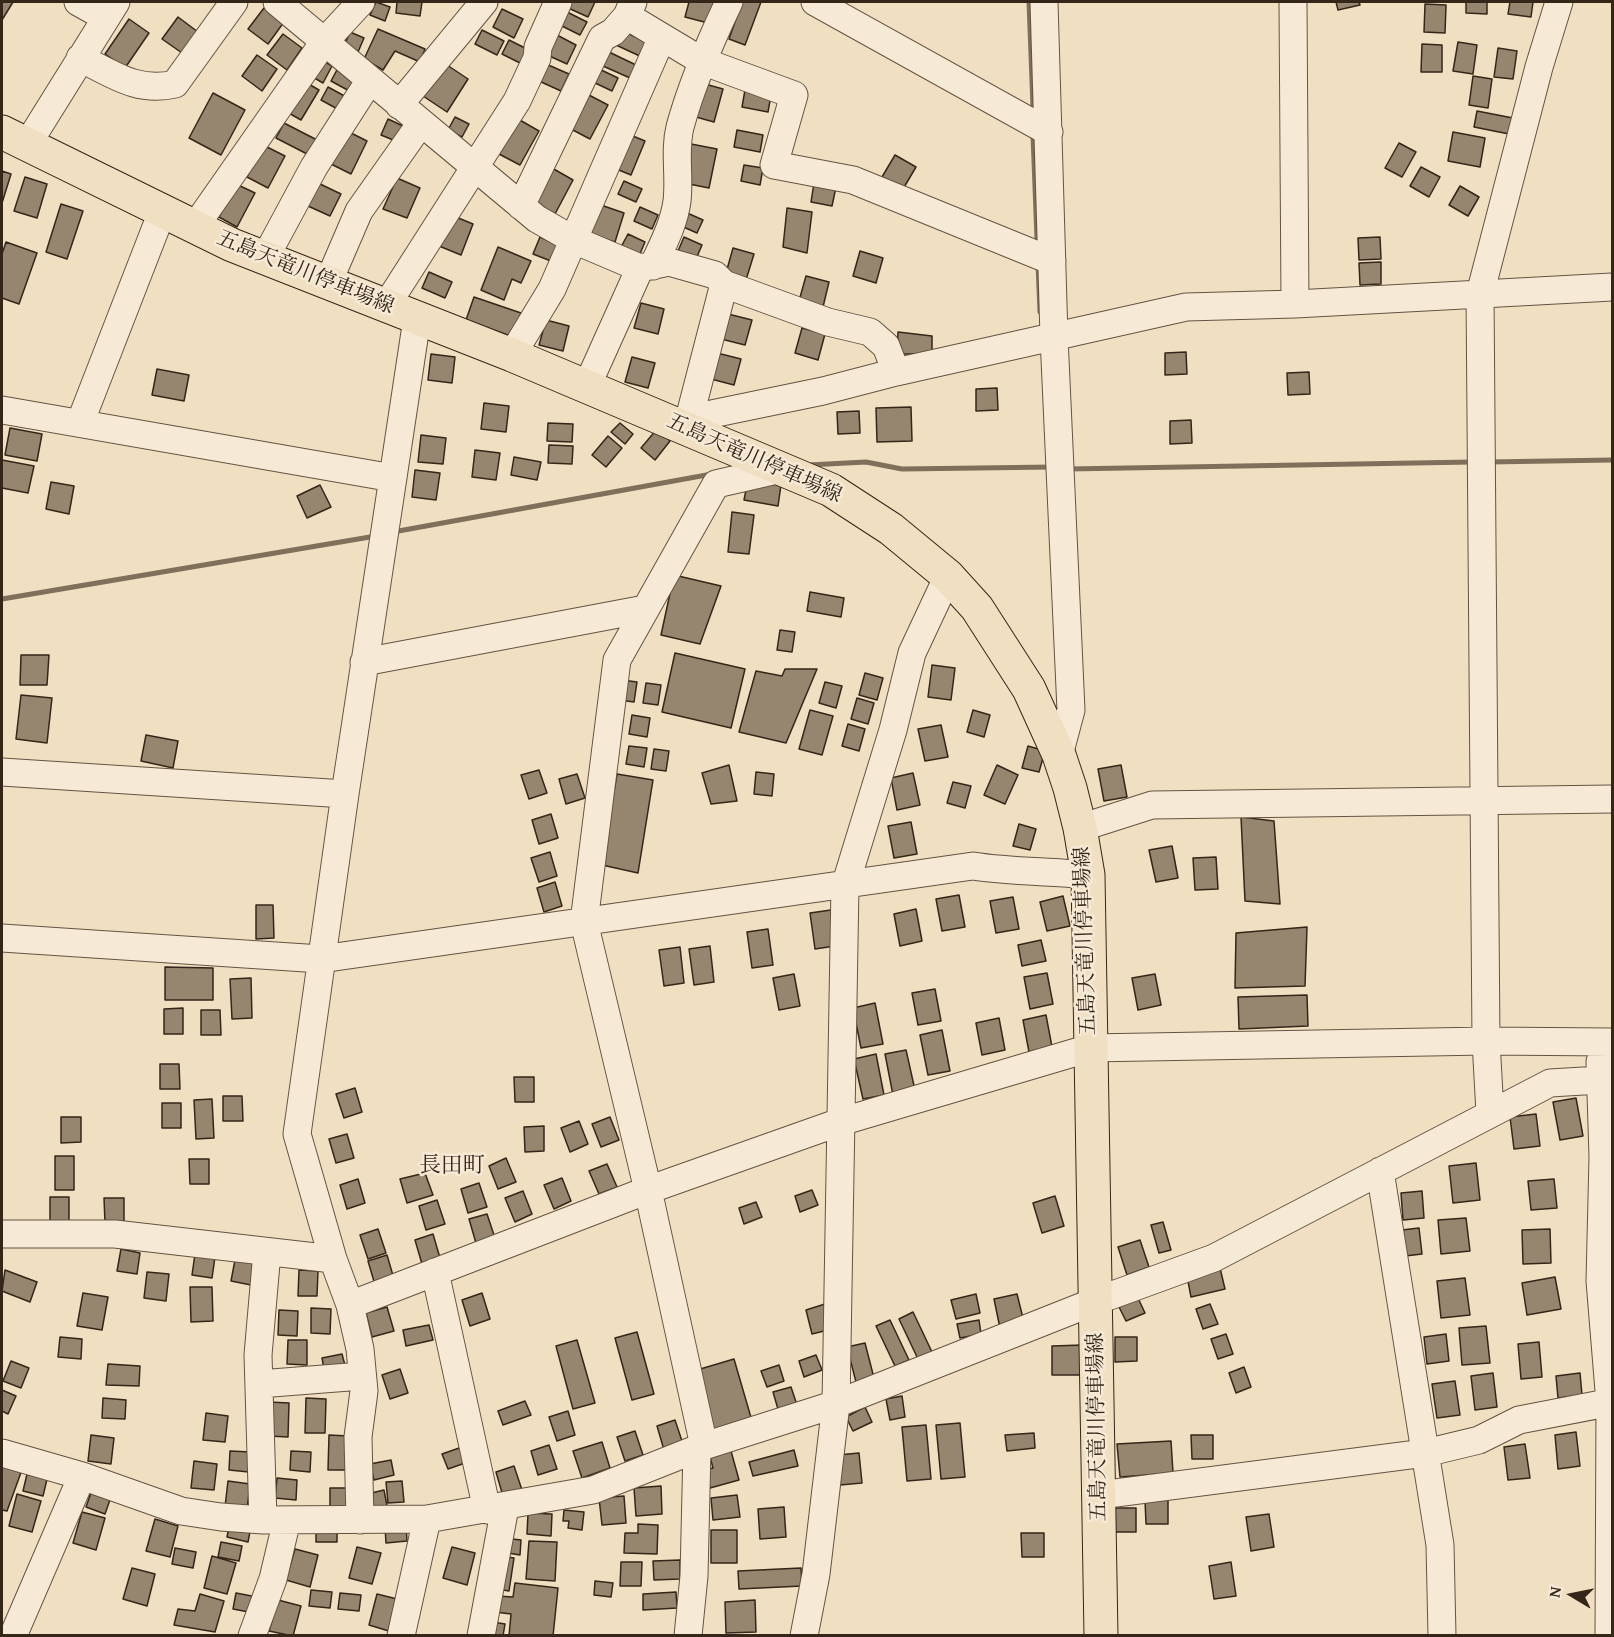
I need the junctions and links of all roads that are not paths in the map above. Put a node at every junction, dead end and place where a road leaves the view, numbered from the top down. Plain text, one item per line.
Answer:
1 (78, 2) edge
2 (234, 2) edge
3 (277, 2) edge
4 (361, 2) edge
5 (484, 2) edge
6 (558, 2) edge
7 (729, 2) edge
8 (815, 2) edge
9 (1044, 2) edge
10 (1293, 2) edge
11 (1559, 2) edge
12 (111, 9) edge
13 (630, 9) edge
14 (662, 37) junction
15 (324, 42) junction
16 (80, 58) junction
17 (702, 61) junction
18 (370, 80) junction
19 (399, 105) junction
20 (421, 123) junction
21 (1049, 132) junction
22 (14, 139) edge
23 (475, 168) junction
24 (521, 206) junction
25 (162, 212) junction
26 (194, 228) junction
27 (574, 240) junction
28 (265, 258) junction
29 (1052, 261) junction
30 (646, 267) junction
31 (328, 283) junction
32 (724, 284) junction
33 (1612, 287) edge
34 (1480, 294) junction
35 (1295, 304) junction
36 (386, 306) junction
37 (417, 319) junction
38 (1045, 339) junction
39 (512, 355) junction
40 (896, 372) junction
41 (587, 386) junction
42 (2, 410) edge
43 (681, 421) junction
44 (80, 423) junction
45 (774, 466) junction
46 (393, 478) junction
47 (948, 576) junction
48 (645, 609) junction
49 (364, 662) junction
50 (1059, 755) junction
51 (2, 772) edge
52 (345, 794) junction
53 (1612, 799) edge
54 (1485, 800) junction
55 (1080, 828) junction
56 (1088, 875) junction
57 (845, 886) junction
58 (584, 922) junction
59 (2, 938) edge
60 (321, 959) junction
61 (1486, 1041) junction
62 (1606, 1042) edge
63 (1090, 1048) junction
64 (1600, 1080) junction
65 (1490, 1113) junction
66 (840, 1122) junction
67 (1380, 1171) junction
68 (648, 1190) junction
69 (5, 1242) edge
70 (267, 1252) junction
71 (333, 1259) junction
72 (435, 1272) junction
73 (1096, 1301) junction
74 (350, 1305) junction
75 (362, 1376) junction
76 (259, 1384) junction
77 (1611, 1403) edge
78 (836, 1404) junction
79 (701, 1448) junction
80 (2, 1453) edge
81 (1425, 1453) junction
82 (82, 1476) junction
83 (1100, 1495) junction
84 (496, 1508) junction
85 (427, 1519) junction
86 (275, 1520) junction
87 (360, 1520) junction
88 (13, 1635) edge
89 (252, 1635) edge
90 (401, 1635) edge
91 (481, 1635) edge
92 (688, 1635) edge
93 (804, 1635) edge
94 (1101, 1635) edge
95 (1442, 1635) edge
96 (1609, 1635) edge

1 - 12 street
2 - 16 street
3 - 15 street
4 - 15 street
5 - 19 street
6 - 23 street
7 - 17 street
8 - 21 street
9 - 21 street
10 - 35 street
11 - 34 street
12 - 16 street
13 - 14 street
13 - 24 street
14 - 17 street
14 - 27 street
15 - 18 street
15 - 26 street
16 - 22 street
17 - 29 street
17 - 30 street
18 - 19 street
18 - 28 street
19 - 20 street
20 - 23 street
20 - 31 street
21 - 29 street
22 - 25 main road, 五島天竜川停車場線
23 - 24 street
23 - 36 street
24 - 27 street
25 - 26 main road, 五島天竜川停車場線
25 - 44 street
26 - 28 main road, 五島天竜川停車場線
27 - 30 street
27 - 39 street
28 - 31 main road, 五島天竜川停車場線
29 - 38 street
30 - 32 street
30 - 41 street
31 - 36 main road, 五島天竜川停車場線
32 - 40 street
32 - 43 street
33 - 34 street
34 - 35 street
34 - 54 street
35 - 38 street
36 - 37 main road, 五島天竜川停車場線
37 - 39 main road, 五島天竜川停車場線
37 - 46 street
38 - 40 street
38 - 50 street
39 - 41 main road, 五島天竜川停車場線
40 - 43 street
41 - 43 main road, 五島天竜川停車場線
42 - 44 street
43 - 45 main road, 五島天竜川停車場線
44 - 46 street
45 - 47 main road, 五島天竜川停車場線
45 - 48 street
46 - 49 street
47 - 50 main road, 五島天竜川停車場線
47 - 57 street
48 - 49 street
48 - 58 street
49 - 52 street
50 - 55 main road, 五島天竜川停車場線
51 - 52 street
52 - 60 street
53 - 54 street
54 - 55 street
54 - 61 street
55 - 56 main road, 五島天竜川停車場線
56 - 57 street
56 - 63 main road, 五島天竜川停車場線
57 - 58 street
57 - 66 street
58 - 60 street
58 - 68 street
59 - 60 street
60 - 71 street
61 - 62 street
61 - 63 street
61 - 65 street
62 - 64 street
63 - 66 street
63 - 73 main road, 五島天竜川停車場線
64 - 65 street
64 - 77 street
65 - 67 street
66 - 68 street
66 - 78 street
67 - 73 street
67 - 81 street
68 - 72 street
68 - 79 street
69 - 70 street
70 - 71 street
70 - 76 street
71 - 74 street
72 - 74 street
72 - 84 street
73 - 78 street
73 - 83 main road, 五島天竜川停車場線
74 - 75 street
75 - 76 street
75 - 87 street
76 - 86 street
77 - 81 street
77 - 96 street
78 - 79 street
78 - 93 street
79 - 84 street
79 - 92 street
80 - 82 street
81 - 83 street
81 - 95 street
82 - 86 street
82 - 88 street
83 - 94 main road, 五島天竜川停車場線
84 - 85 street
84 - 91 street
85 - 87 street
85 - 90 street
86 - 87 street
86 - 89 street

